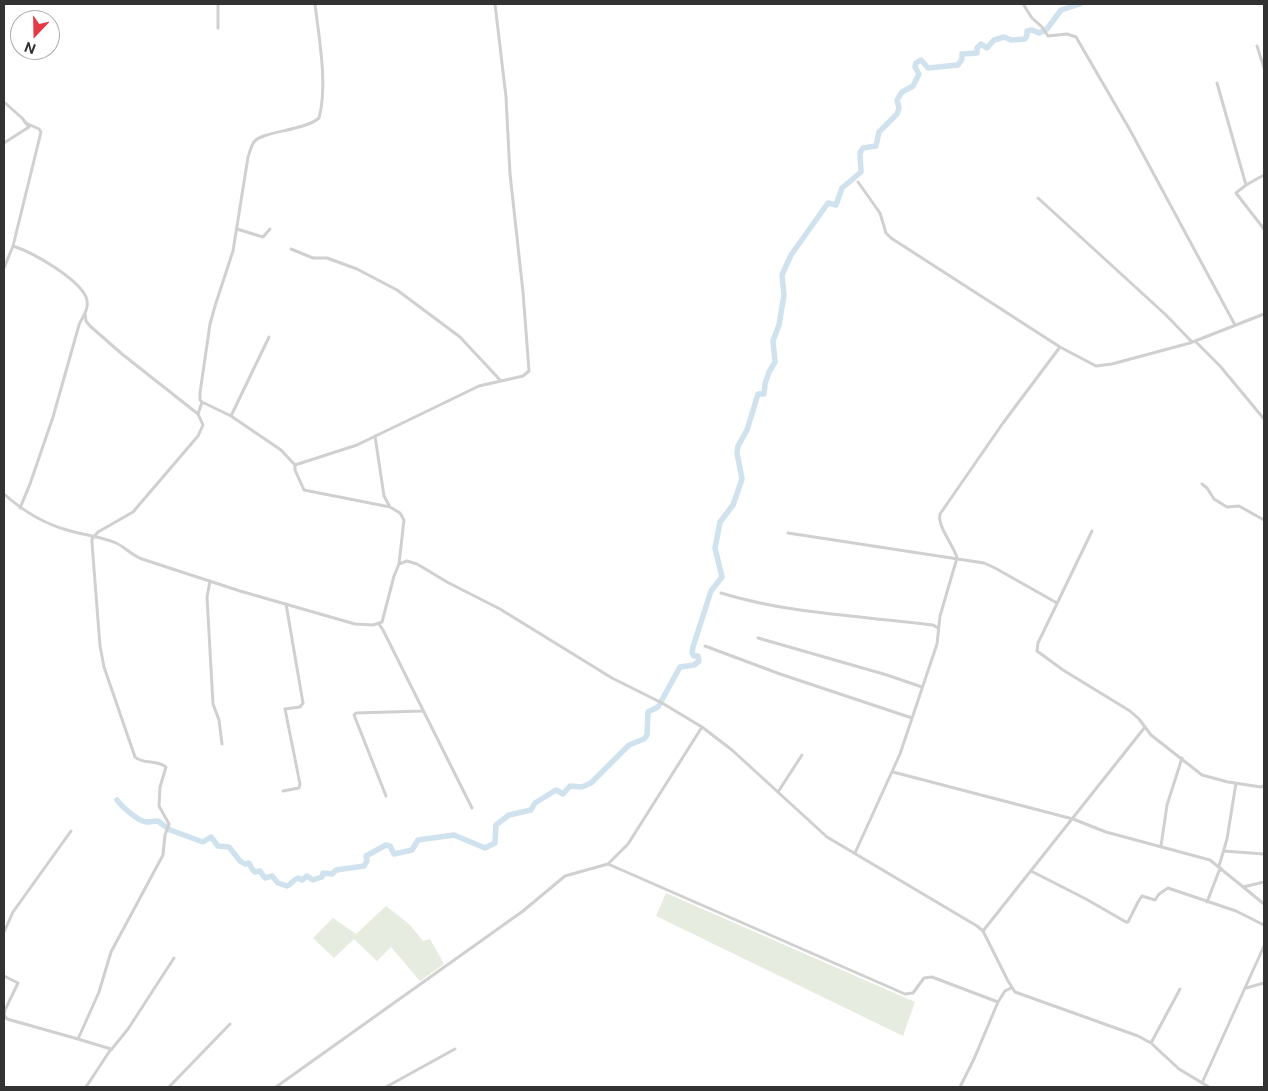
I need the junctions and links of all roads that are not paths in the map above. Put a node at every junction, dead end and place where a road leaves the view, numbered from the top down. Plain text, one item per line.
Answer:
1 (218, 4) edge
2 (315, 4) edge
3 (495, 4) edge
4 (1023, 4) edge
5 (218, 28) dead end
6 (1257, 46) dead end
7 (1264, 68) edge
8 (1217, 83) dead end
9 (4, 102) edge
10 (28, 124) junction
11 (4, 143) edge
12 (1264, 175) edge
13 (858, 182) dead end
14 (1246, 185) junction
15 (1038, 198) dead end
16 (237, 229) junction
17 (270, 229) dead end
18 (1264, 229) edge
19 (13, 246) junction
20 (292, 249) dead end
21 (4, 268) edge
22 (85, 314) junction
23 (1264, 314) edge
24 (1235, 324) junction
25 (269, 337) dead end
26 (1193, 341) junction
27 (1060, 347) junction
28 (500, 380) junction
29 (202, 402) junction
30 (198, 414) junction
31 (231, 416) junction
32 (1264, 419) edge
33 (374, 436) junction
34 (295, 465) junction
35 (1202, 484) dead end
36 (4, 494) edge
37 (390, 507) junction
38 (20, 508) junction
39 (1264, 520) edge
40 (1092, 531) dead end
41 (788, 533) dead end
42 (94, 536) junction
43 (957, 558) junction
44 (400, 564) junction
45 (210, 580) junction
46 (721, 593) dead end
47 (1057, 603) junction
48 (286, 604) junction
49 (379, 624) junction
50 (938, 628) junction
51 (758, 638) dead end
52 (705, 646) dead end
53 (922, 687) junction
54 (422, 711) junction
55 (912, 718) junction
56 (702, 727) junction
57 (1145, 727) junction
58 (222, 744) dead end
59 (802, 755) dead end
60 (1182, 758) junction
61 (893, 772) junction
62 (1236, 784) junction
63 (1263, 787) edge
64 (283, 791) dead end
65 (778, 792) junction
66 (386, 796) dead end
67 (472, 808) dead end
68 (1073, 819) junction
69 (71, 831) dead end
70 (1161, 846) junction
71 (1224, 851) junction
72 (855, 854) junction
73 (1264, 854) edge
74 (608, 864) junction
75 (1220, 867) junction
76 (1031, 871) junction
77 (1264, 882) edge
78 (1244, 887) junction
79 (1207, 902) junction
80 (1264, 904) edge
81 (1264, 925) edge
82 (983, 931) junction
83 (4, 932) edge
84 (1264, 946) edge
85 (174, 958) dead end
86 (4, 976) edge
87 (1264, 983) edge
88 (1011, 988) junction
89 (1246, 988) junction
90 (1180, 989) dead end
91 (998, 1002) junction
92 (230, 1024) dead end
93 (78, 1039) junction
94 (1151, 1043) junction
95 (455, 1049) dead end
96 (111, 1050) junction
97 (1202, 1083) junction
98 (86, 1087) edge
99 (169, 1087) edge
100 (276, 1087) edge
101 (386, 1087) edge
102 (960, 1087) edge
103 (1209, 1087) edge

1 - 5 street
2 - 16 street
3 - 28 street
4 - 24 street
6 - 7 street
8 - 14 street
9 - 10 street
10 - 11 street
10 - 19 street
12 - 14 street
13 - 27 street
14 - 18 street
15 - 26 street
16 - 17 street
16 - 29 street
19 - 21 street
19 - 22 street
20 - 28 street
22 - 30 street
22 - 38 street
23 - 24 street
24 - 26 street
25 - 31 street
26 - 27 street
26 - 32 street
27 - 43 street
28 - 33 street
29 - 30 street
29 - 31 street
30 - 42 street
31 - 34 street
33 - 34 street
33 - 37 street
34 - 37 street
35 - 39 street
36 - 38 street
37 - 44 street
38 - 42 street
40 - 47 street
41 - 43 street
42 - 45 street
42 - 93 street
43 - 47 street
43 - 50 street
44 - 49 street
44 - 56 street
45 - 48 street
45 - 58 street
46 - 50 street
47 - 57 street
48 - 49 street
48 - 64 street
49 - 54 street
50 - 53 street
51 - 53 street
52 - 55 street
53 - 55 street
54 - 66 street
54 - 67 street
55 - 61 street
56 - 65 street
56 - 74 street
57 - 60 street
57 - 68 street
59 - 65 street
60 - 62 street
60 - 70 street
61 - 68 street
61 - 72 street
62 - 63 street
62 - 71 street
65 - 72 street
68 - 70 street
68 - 76 street
69 - 83 street
70 - 75 street
71 - 73 street
71 - 75 street
72 - 82 street
74 - 91 street
74 - 100 street
75 - 78 street
75 - 79 street
76 - 79 street
76 - 82 street
77 - 78 street
78 - 80 street
79 - 81 street
82 - 88 street
84 - 89 street
85 - 96 street
86 - 93 street
87 - 89 street
88 - 91 street
88 - 94 street
89 - 97 street
90 - 94 street
91 - 102 street
92 - 99 street
93 - 96 street
94 - 97 street
95 - 101 street
96 - 98 street
97 - 103 street

